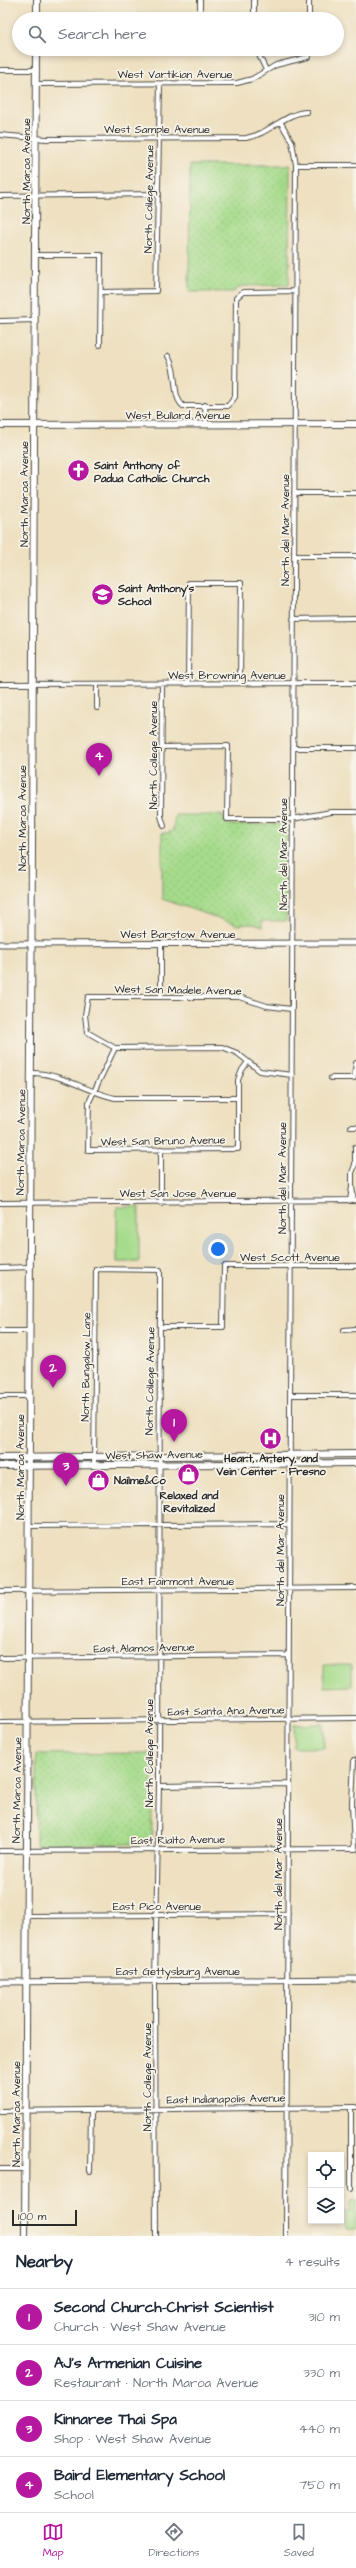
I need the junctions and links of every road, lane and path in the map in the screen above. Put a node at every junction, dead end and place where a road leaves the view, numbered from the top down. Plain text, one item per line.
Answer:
1 (37, 0) edge
2 (200, 0) edge
3 (254, 0) edge
4 (309, 0) edge
5 (37, 12) edge
6 (200, 12) edge
7 (254, 12) edge
8 (309, 12) edge
9 (36, 56) edge
10 (259, 56) edge
11 (308, 56) edge
12 (0, 70) edge
13 (36, 70) junction
14 (266, 70) junction
15 (36, 84) junction
16 (160, 84) junction
17 (308, 112) dead end
18 (281, 123) junction
19 (0, 135) edge
20 (36, 138) junction
21 (159, 138) junction
22 (296, 165) junction
23 (356, 165) edge
24 (36, 194) junction
25 (159, 194) junction
26 (0, 196) edge
27 (35, 255) junction
28 (294, 291) junction
29 (101, 292) junction
30 (0, 320) edge
31 (35, 320) junction
32 (100, 345) dead end
33 (168, 356) dead end
34 (205, 405) junction
35 (206, 424) junction
36 (294, 424) junction
37 (356, 424) edge
38 (0, 425) edge
39 (34, 425) junction
40 (294, 493) junction
41 (356, 493) edge
42 (294, 556) junction
43 (356, 556) edge
44 (356, 618) edge
45 (293, 619) junction
46 (240, 683) junction
47 (356, 683) edge
48 (0, 684) edge
49 (33, 684) junction
50 (97, 684) junction
51 (162, 684) junction
52 (188, 684) junction
53 (293, 684) junction
54 (97, 708) dead end
55 (162, 747) junction
56 (293, 748) junction
57 (356, 748) edge
58 (356, 812) edge
59 (292, 819) junction
60 (164, 826) dead end
61 (31, 943) junction
62 (356, 943) edge
63 (0, 944) edge
64 (161, 944) junction
65 (292, 944) junction
66 (161, 997) junction
67 (291, 1009) junction
68 (115, 1048) junction
69 (247, 1063) junction
70 (356, 1063) edge
71 (32, 1073) junction
72 (292, 1075) junction
73 (330, 1078) dead end
74 (94, 1091) junction
75 (238, 1098) junction
76 (355, 1147) edge
77 (160, 1149) junction
78 (356, 1162) edge
79 (353, 1200) edge
80 (292, 1201) junction
81 (31, 1202) junction
82 (0, 1203) edge
83 (161, 1203) junction
84 (290, 1266) junction
85 (356, 1266) edge
86 (30, 1267) junction
87 (0, 1268) edge
88 (160, 1270) joint
89 (160, 1327) junction
90 (356, 1329) edge
91 (344, 1330) dead end
92 (0, 1331) edge
93 (29, 1331) junction
94 (290, 1395) junction
95 (356, 1395) edge
96 (0, 1396) edge
97 (29, 1396) junction
98 (356, 1454) edge
99 (289, 1455) junction
100 (158, 1456) junction
101 (29, 1457) junction
102 (94, 1457) junction
103 (0, 1458) edge
104 (356, 1463) edge
105 (289, 1464) junction
106 (159, 1465) junction
107 (0, 1466) edge
108 (29, 1466) junction
109 (94, 1466) junction
110 (289, 1524) junction
111 (159, 1525) junction
112 (30, 1526) junction
113 (356, 1588) edge
114 (289, 1589) junction
115 (28, 1590) junction
116 (158, 1590) junction
117 (0, 1591) edge
118 (288, 1655) junction
119 (158, 1656) junction
120 (0, 1658) edge
121 (29, 1658) junction
122 (356, 1718) edge
123 (288, 1719) junction
124 (158, 1720) junction
125 (28, 1721) junction
126 (0, 1722) edge
127 (354, 1760) dead end
128 (287, 1784) junction
129 (159, 1786) junction
130 (288, 1848) junction
131 (355, 1849) edge
132 (157, 1850) junction
133 (0, 1851) edge
134 (26, 1851) junction
135 (156, 1914) junction
136 (288, 1914) junction
137 (26, 1916) junction
138 (356, 1979) edge
139 (155, 1980) junction
140 (287, 1980) junction
141 (0, 1982) edge
142 (26, 1982) junction
143 (351, 2107) junction
144 (356, 2107) edge
145 (287, 2108) junction
146 (157, 2109) junction
147 (26, 2110) junction
148 (91, 2110) junction
149 (0, 2111) edge
150 (26, 2169) junction
151 (0, 2170) edge
152 (90, 2171) dead end
153 (351, 2189) dead end
154 (25, 2236) edge
155 (156, 2236) edge
156 (286, 2236) edge

1 - 5 main road
2 - 6 street
3 - 7 street
4 - 8 street
9 - 13 main road, North Maroa Avenue
10 - 14 street
11 - 14 street, West Vartikian Avenue
12 - 13 street
13 - 15 main road, North Maroa Avenue
14 - 16 street, West Vartikian Avenue
15 - 16 street, West Vartikian Avenue
15 - 20 main road, North Maroa Avenue
16 - 21 street, North College Avenue
17 - 18 street, West Sample Avenue
18 - 21 street, West Sample Avenue
18 - 22 street, North del Mar Avenue
19 - 20 street, West Sample Avenue
20 - 21 street, West Sample Avenue
20 - 24 main road, North Maroa Avenue
21 - 25 street, North College Avenue
22 - 23 street
22 - 28 street, North del Mar Avenue
24 - 25 street
24 - 26 street
24 - 27 main road, North Maroa Avenue
25 - 29 street, North College Avenue
27 - 29 street
27 - 31 main road, North Maroa Avenue
28 - 34 street
28 - 36 street, North del Mar Avenue
29 - 32 street
30 - 31 street
31 - 39 main road, North Maroa Avenue
33 - 34 street
34 - 35 street
35 - 36 main road, West Bullard Avenue
35 - 39 main road, West Bullard Avenue
36 - 37 main road, West Bullard Avenue
36 - 40 street, North del Mar Avenue
38 - 39 main road, West Bullard Avenue
39 - 49 main road, North Maroa Avenue
40 - 41 street
40 - 42 street, North del Mar Avenue
42 - 43 street
42 - 45 street, North del Mar Avenue
44 - 45 street
45 - 53 street, North del Mar Avenue
46 - 52 street, West Browning Avenue
46 - 52 street
46 - 53 street, West Browning Avenue
47 - 53 street, West Browning Avenue
48 - 49 street, West Browning Avenue
49 - 50 street, West Browning Avenue
49 - 61 main road, North Maroa Avenue
50 - 51 street, West Browning Avenue
50 - 54 street
51 - 52 street, West Browning Avenue
51 - 55 street, North College Avenue
53 - 56 street, North del Mar Avenue
55 - 59 street
55 - 60 street, North College Avenue
56 - 57 street
56 - 59 street, North del Mar Avenue
58 - 59 street
59 - 65 street, North del Mar Avenue
61 - 63 street, West Barstow Avenue
61 - 64 street, West Barstow Avenue
61 - 71 main road, North Maroa Avenue
62 - 65 street, West Barstow Avenue
64 - 65 street, West Barstow Avenue
64 - 66 street
65 - 67 street, North del Mar Avenue
66 - 67 street, West San Madele Avenue
66 - 68 street, West San Madele Avenue
67 - 72 street, North del Mar Avenue
68 - 69 street
68 - 74 street
69 - 72 street
69 - 75 street
70 - 73 street
71 - 74 street
71 - 81 main road, North Maroa Avenue
72 - 80 street, North del Mar Avenue
74 - 75 street
74 - 77 street, West San Bruno Avenue
75 - 77 street, West San Bruno Avenue
76 - 78 street
77 - 83 street
78 - 79 street
79 - 80 street, West San Jose Avenue
80 - 83 street, West San Jose Avenue
80 - 84 street, North del Mar Avenue
81 - 82 street, West San Jose Avenue
81 - 83 street, West San Jose Avenue
81 - 86 main road, North Maroa Avenue
84 - 85 street, West Scott Avenue
84 - 89 street, West Scott Avenue
84 - 94 street, North del Mar Avenue
86 - 87 street
86 - 93 main road, North Maroa Avenue
88 - 89 street, North College Avenue
88 - 102 street, North Bungalow Lane
89 - 100 street, North College Avenue
90 - 91 street
92 - 93 street
93 - 97 main road, North Maroa Avenue
94 - 95 street
94 - 99 street, North del Mar Avenue
96 - 97 street
97 - 101 main road, North Maroa Avenue
98 - 99 main road, West Shaw Avenue
99 - 100 main road, West Shaw Avenue
99 - 105 street, North del Mar Avenue
100 - 102 main road, West Shaw Avenue
100 - 106 street, North College Avenue
101 - 102 main road, West Shaw Avenue
101 - 103 main road, West Shaw Avenue
101 - 108 main road, North Maroa Avenue
102 - 109 street, North Bungalow Lane
104 - 105 main road, West Shaw Avenue
105 - 106 main road, West Shaw Avenue
105 - 110 street, North del Mar Avenue
106 - 109 main road, West Shaw Avenue
106 - 111 street, North College Avenue
107 - 108 main road, West Shaw Avenue
108 - 109 main road, West Shaw Avenue
108 - 112 main road, North Maroa Avenue
110 - 111 street
110 - 114 street, North del Mar Avenue
111 - 112 street
111 - 116 street, North College Avenue
112 - 115 main road, North Maroa Avenue
113 - 114 street, East Fairmont Avenue
114 - 116 street, East Fairmont Avenue
114 - 118 street, North del Mar Avenue
115 - 116 street, East Fairmont Avenue
115 - 117 street, East Fairmont Avenue
115 - 121 main road, North Maroa Avenue
116 - 119 street, North College Avenue
118 - 119 street, East Alamos Avenue
118 - 123 street, North del Mar Avenue
119 - 121 street, East Alamos Avenue
119 - 124 street, North College Avenue
120 - 121 street, East Alamos Avenue
121 - 125 main road, North Maroa Avenue
122 - 123 street, East Santa Ana Avenue
123 - 124 street, East Santa Ana Avenue
123 - 128 street, North del Mar Avenue
124 - 125 street, East Santa Ana Avenue
124 - 129 street, North College Avenue
125 - 126 street, East Santa Ana Avenue
125 - 134 main road, North Maroa Avenue
127 - 131 street
128 - 129 street
128 - 130 street, North del Mar Avenue
129 - 132 street, North College Avenue
130 - 131 street, East Rialto Avenue
130 - 132 street, East Rialto Avenue
130 - 136 street, North del Mar Avenue
132 - 134 street, East Rialto Avenue
132 - 135 street, North College Avenue
133 - 134 street, East Rialto Avenue
134 - 137 main road, North Maroa Avenue
135 - 136 street, East Pico Avenue
135 - 137 street, East Pico Avenue
135 - 139 street, North College Avenue
136 - 140 street, North del Mar Avenue
137 - 142 main road, North Maroa Avenue
138 - 140 street, East Gettysburg Avenue
139 - 140 street, East Gettysburg Avenue
139 - 142 street, East Gettysburg Avenue
139 - 146 street, North College Avenue
140 - 145 street, North del Mar Avenue
141 - 142 street, East Gettysburg Avenue
142 - 147 main road, North Maroa Avenue
143 - 144 street, East Indianapolis Avenue
143 - 145 street, East Indianapolis Avenue
143 - 153 street
145 - 146 street, East Indianapolis Avenue
145 - 156 street, North del Mar Avenue
146 - 148 street, East Indianapolis Avenue
146 - 155 street, North College Avenue
147 - 148 street, East Indianapolis Avenue
147 - 149 street, East Indianapolis Avenue
147 - 150 main road, North Maroa Avenue
148 - 152 street
150 - 151 street
150 - 154 main road, North Maroa Avenue

